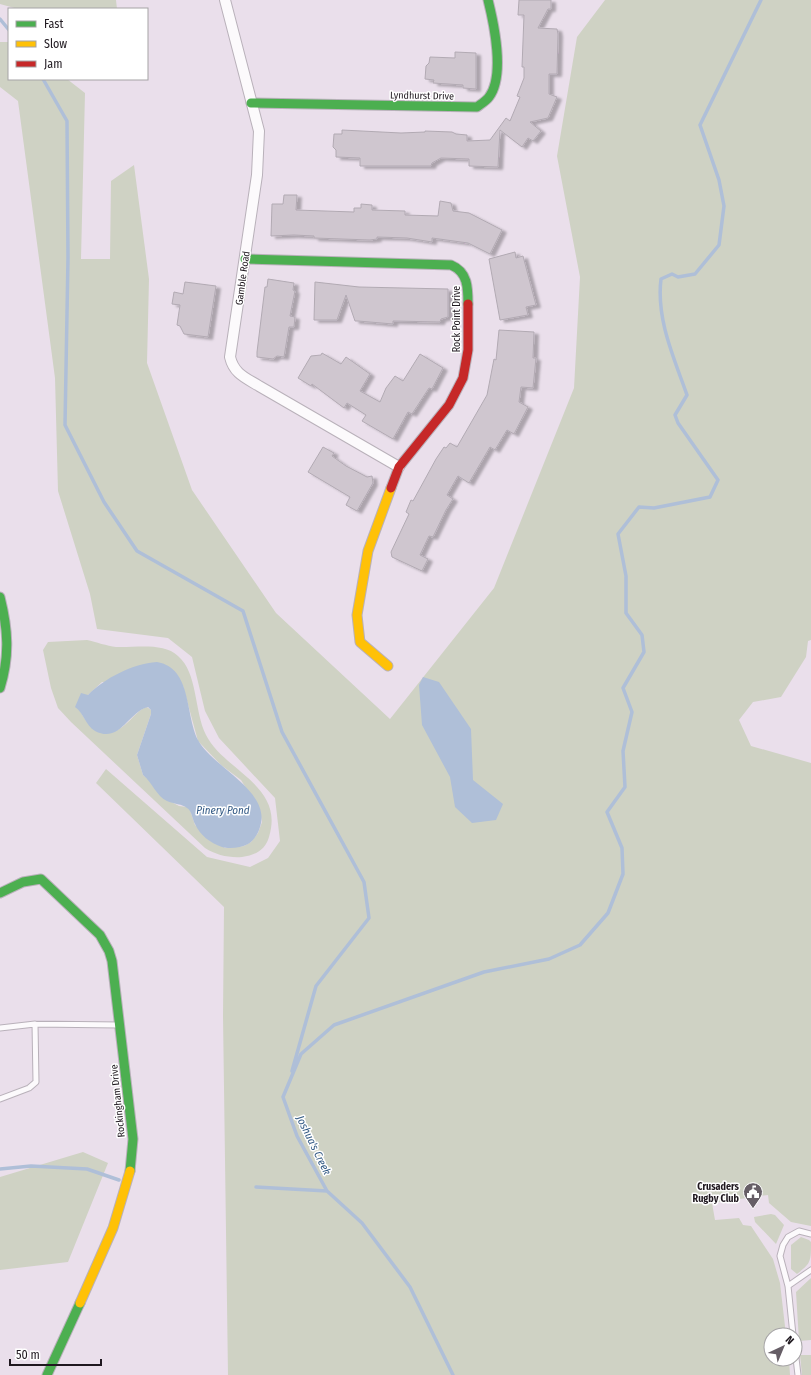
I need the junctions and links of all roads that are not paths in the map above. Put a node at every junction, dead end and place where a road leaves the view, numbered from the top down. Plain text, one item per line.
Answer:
1 (225, 0) edge
2 (488, 0) edge
3 (251, 103) junction
4 (245, 259) junction
5 (399, 467) junction
6 (0, 597) edge
7 (388, 666) dead end
8 (0, 688) edge
9 (0, 893) edge
10 (35, 1024) junction
11 (120, 1025) junction
12 (0, 1028) edge
13 (0, 1099) edge
14 (811, 1234) edge
15 (811, 1270) edge
16 (788, 1286) junction
17 (792, 1327) edge
18 (46, 1375) edge

1 - 3 street, Gamble Road
2 - 3 street, Lyndhurst Drive
3 - 4 street, Gamble Road
4 - 5 street, Gamble Road
4 - 5 street, Rock Point Drive
5 - 7 street, Rock Point Drive
6 - 8 street
9 - 11 street, Rockingham Drive
10 - 11 lane
10 - 12 lane
10 - 13 lane
11 - 18 street, Rockingham Drive
14 - 16 lane
15 - 16 lane
16 - 17 lane

